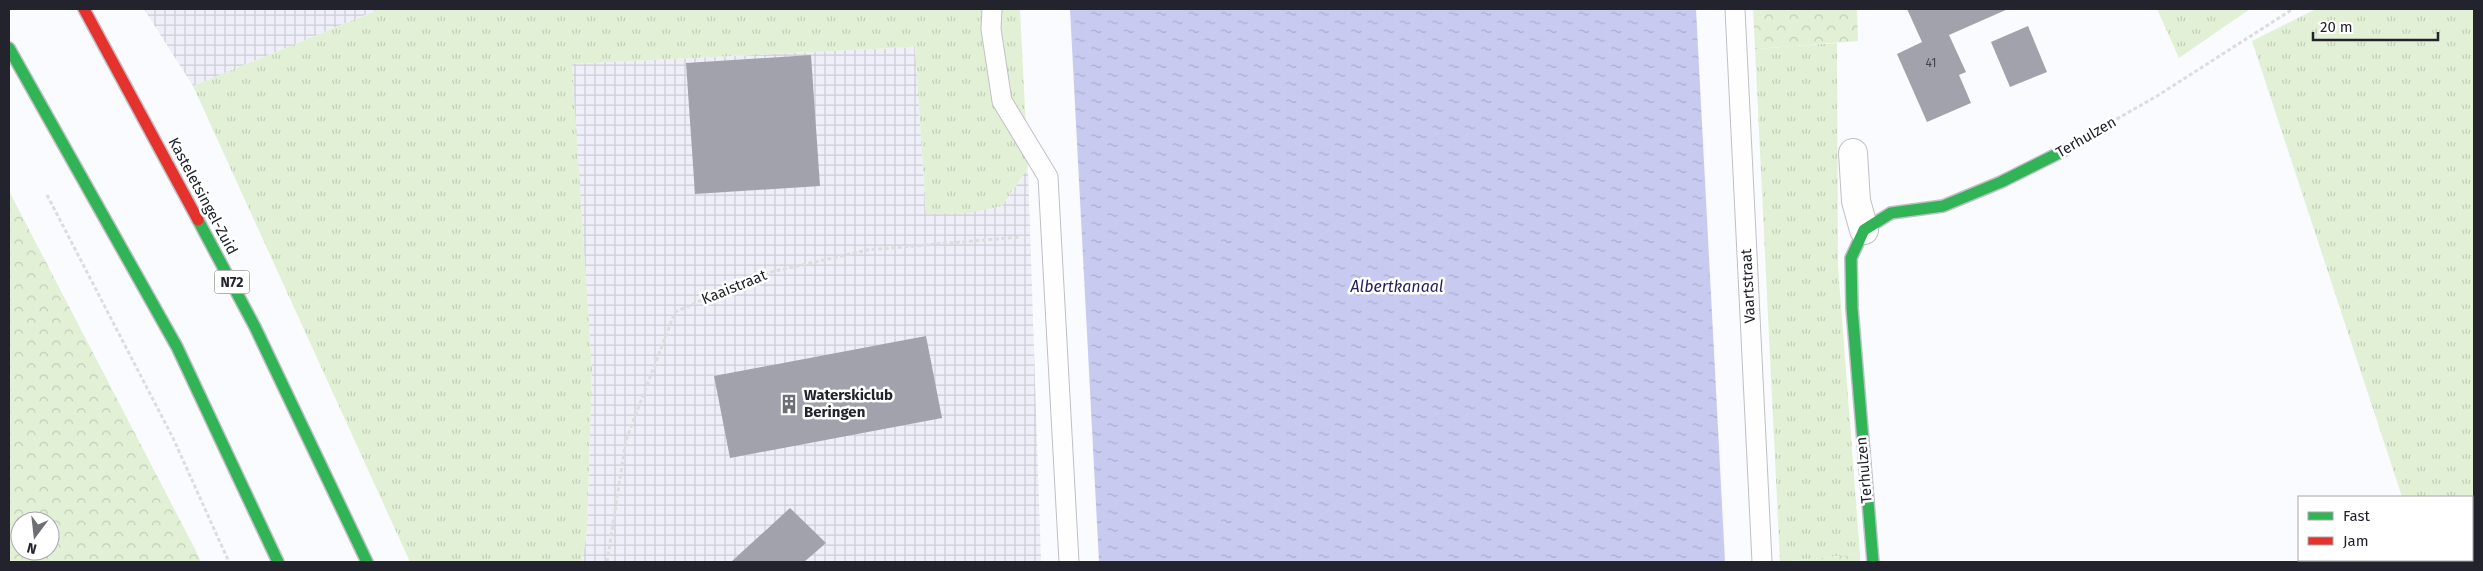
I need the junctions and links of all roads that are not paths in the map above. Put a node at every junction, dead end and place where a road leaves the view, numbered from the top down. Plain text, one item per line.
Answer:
1 (84, 9) edge
2 (992, 9) edge
3 (1735, 9) edge
4 (9, 48) edge
5 (2065, 150) road end
6 (1853, 153) dead end
7 (1864, 230) junction
8 (278, 562) edge
9 (367, 562) edge
10 (1069, 562) edge
11 (1762, 562) edge
12 (1873, 562) edge

1 - 9 main road, Kasteletsingel-Zuid / N72
2 - 10 lane
3 - 11 lane, Vaartstraat
4 - 8 main road
5 - 7 main road, Terhulzen
6 - 7 street
7 - 12 main road, Terhulzen

